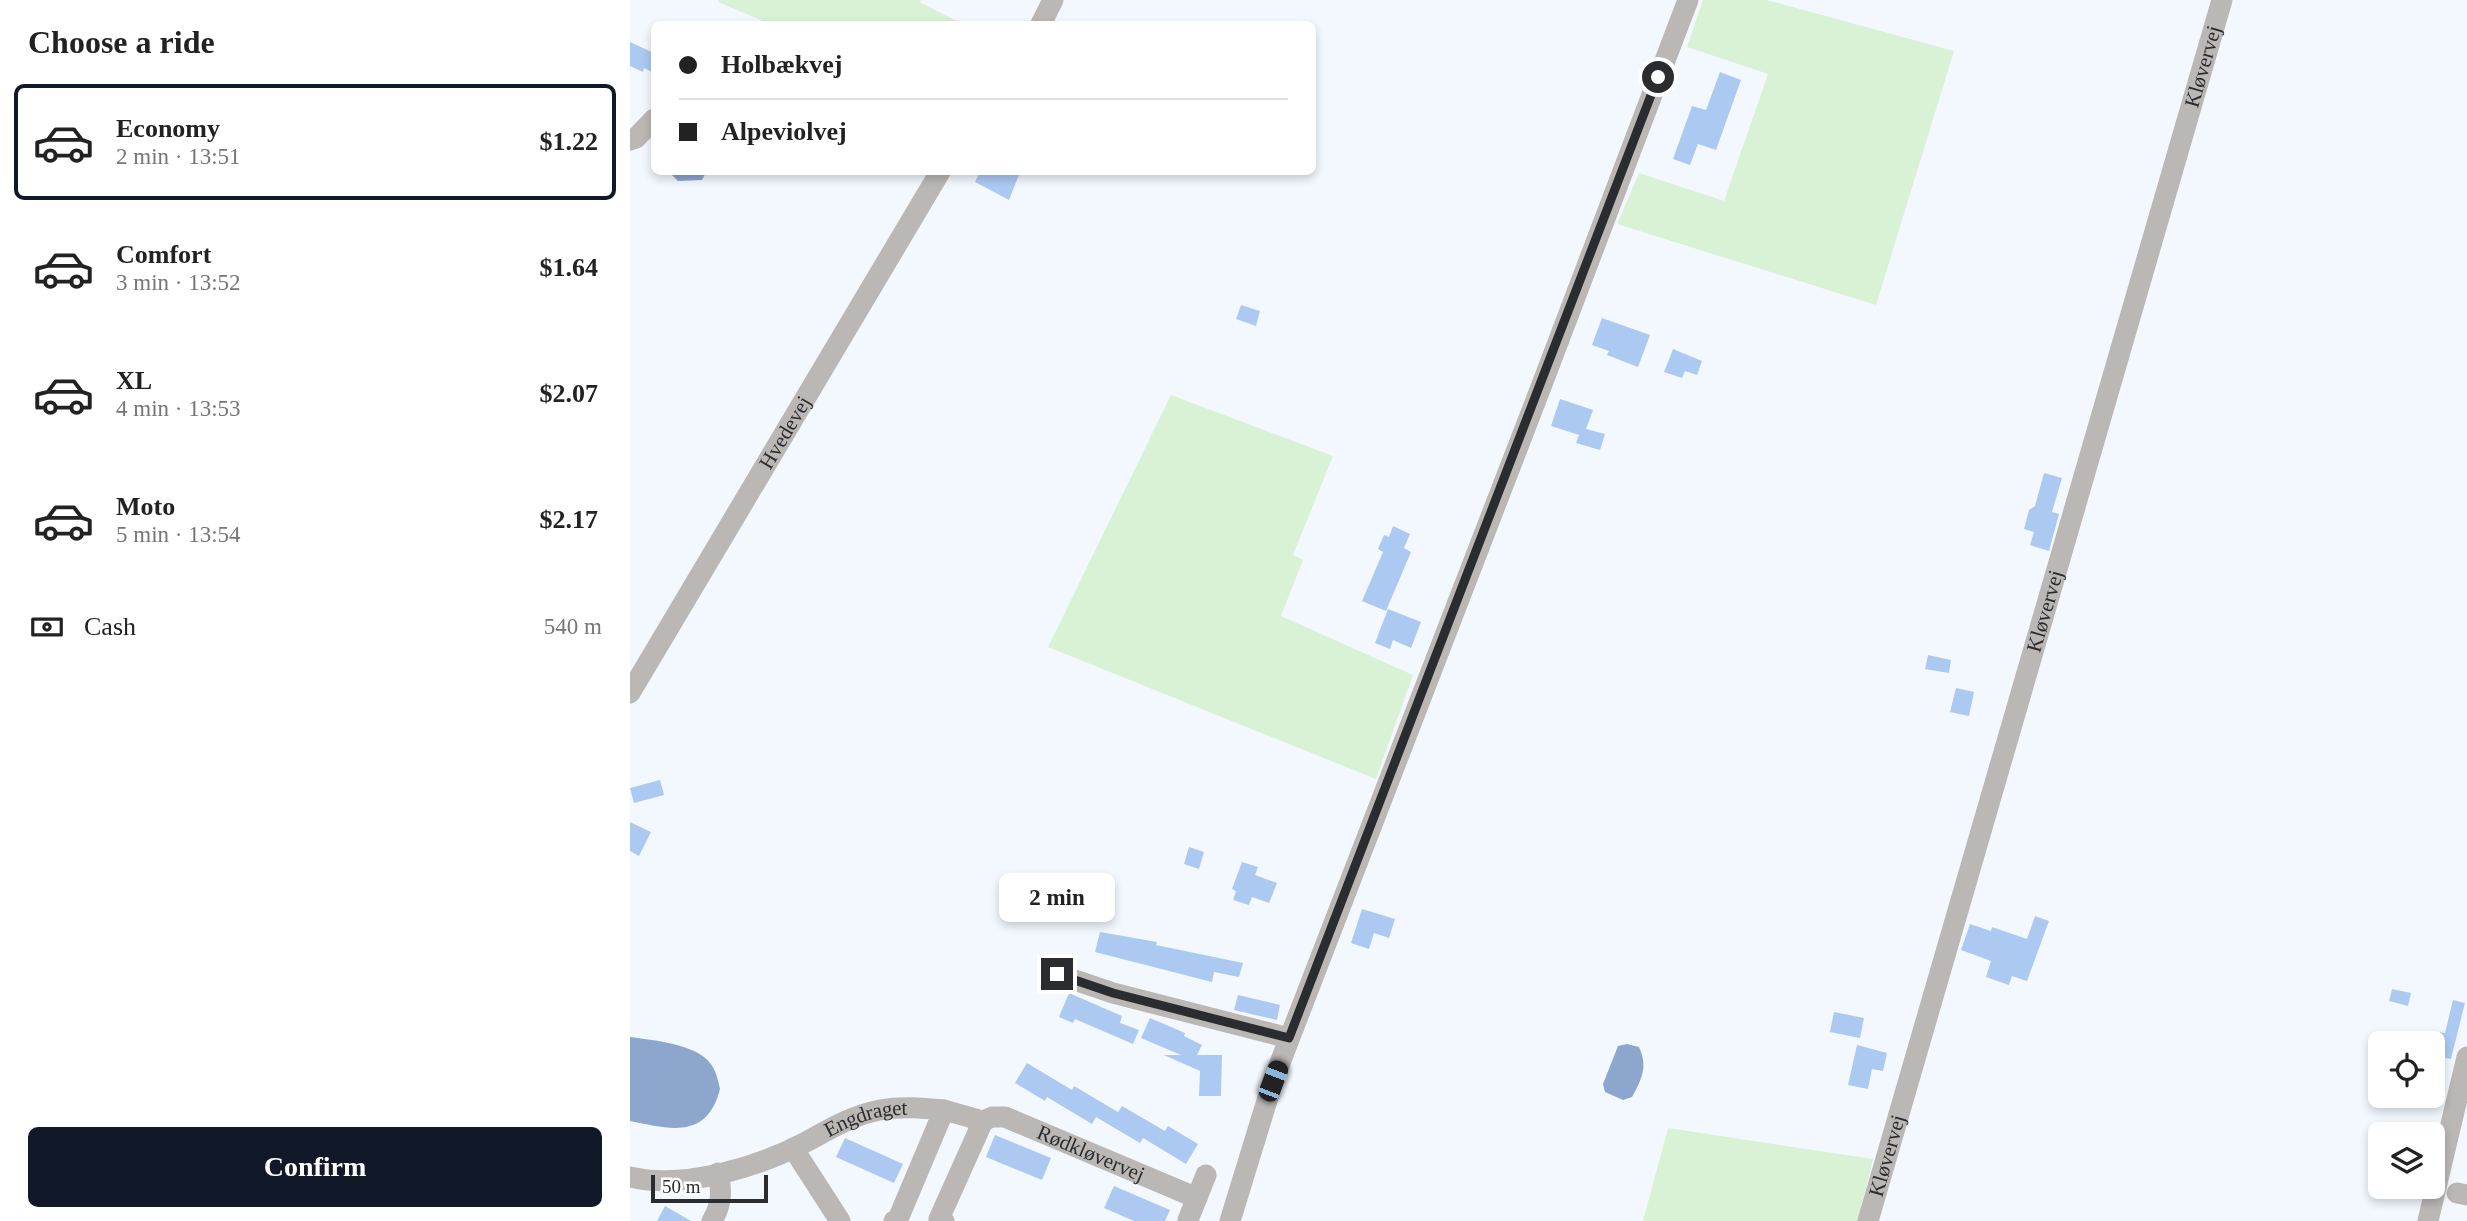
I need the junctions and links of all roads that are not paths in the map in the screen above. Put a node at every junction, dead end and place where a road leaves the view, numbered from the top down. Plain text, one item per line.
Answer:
1 (1053, 0) edge
2 (1688, 0) edge
3 (2222, 0) edge
4 (1042, 21) edge
5 (651, 122) edge
6 (630, 140) edge
7 (938, 175) edge
8 (630, 693) edge
9 (1057, 974) dead end
10 (1289, 1038) junction
11 (2467, 1057) edge
12 (944, 1110) junction
13 (983, 1121) junction
14 (793, 1148) junction
15 (718, 1173) junction
16 (1206, 1175) dead end
17 (630, 1177) edge
18 (1197, 1198) junction
19 (1188, 1220) edge
20 (712, 1221) edge
21 (840, 1221) edge
22 (894, 1221) edge
23 (944, 1221) edge
24 (1230, 1221) edge
25 (1868, 1221) edge
26 (2428, 1221) edge

1 - 4 street
2 - 10 street
3 - 25 street, Kløvervej
5 - 6 street
7 - 8 street, Hvedevej
9 - 10 street
10 - 24 street
11 - 26 street
12 - 13 street, Engdraget
12 - 14 street, Engdraget
12 - 22 street, Engdraget
13 - 18 street, Rødkløvervej
13 - 23 street
14 - 15 street, Engdraget
14 - 21 street, Engdraget
15 - 17 street, Engdraget
15 - 20 street
16 - 18 street
18 - 19 street

